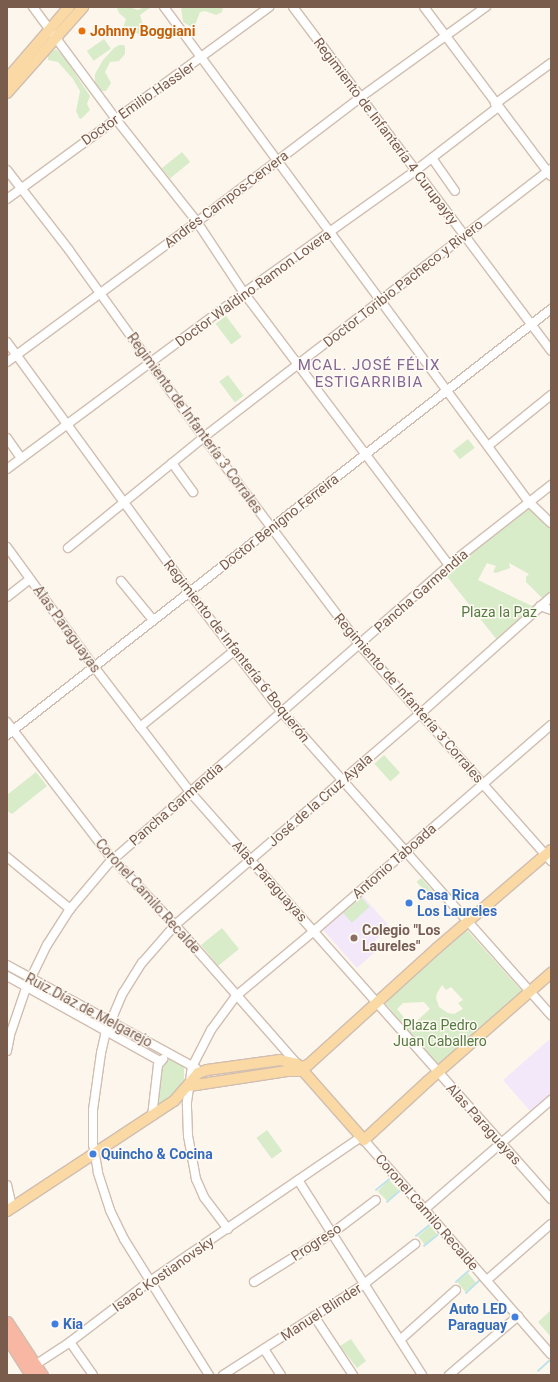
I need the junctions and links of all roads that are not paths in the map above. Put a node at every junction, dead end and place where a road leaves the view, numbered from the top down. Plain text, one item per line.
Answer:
1 (33, 7) edge
2 (69, 7) edge
3 (83, 7) edge
4 (164, 7) edge
5 (269, 7) edge
6 (293, 7) edge
7 (424, 7) edge
8 (486, 7) edge
9 (49, 30) junction
10 (445, 36) junction
11 (55, 39) junction
12 (202, 58) junction
13 (551, 63) edge
14 (7, 79) edge
15 (7, 93) edge
16 (361, 97) junction
17 (497, 106) junction
18 (115, 118) junction
19 (432, 158) junction
20 (277, 160) junction
21 (7, 170) edge
22 (415, 171) junction
23 (550, 172) edge
24 (21, 188) junction
25 (455, 191) dead end
26 (7, 199) edge
27 (197, 222) junction
28 (330, 232) junction
29 (464, 237) junction
30 (101, 293) junction
31 (244, 293) junction
32 (381, 300) junction
33 (551, 309) edge
34 (531, 324) junction
35 (7, 342) edge
36 (551, 351) edge
37 (16, 355) junction
38 (7, 362) edge
39 (152, 363) junction
40 (299, 364) junction
41 (447, 390) junction
42 (551, 395) edge
43 (68, 425) junction
44 (204, 437) junction
45 (7, 439) edge
46 (488, 446) junction
47 (366, 453) junction
48 (21, 458) junction
49 (172, 463) junction
50 (7, 469) edge
51 (551, 485) edge
52 (193, 492) dead end
53 (124, 502) junction
54 (529, 502) junction
55 (551, 523) edge
56 (271, 527) junction
57 (7, 547) edge
58 (68, 548) dead end
59 (449, 565) junction
60 (30, 579) junction
61 (121, 581) dead end
62 (189, 592) junction
63 (7, 597) edge
64 (551, 597) edge
65 (540, 606) junction
66 (551, 610) edge
67 (153, 620) junction
68 (359, 644) junction
69 (234, 651) junction
70 (95, 666) junction
71 (281, 712) junction
72 (421, 714) junction
73 (7, 722) edge
74 (551, 725) edge
75 (140, 727) junction
76 (10, 732) edge
77 (342, 781) junction
78 (483, 784) junction
79 (190, 792) junction
80 (405, 851) junction
81 (549, 855) edge
82 (7, 857) edge
83 (112, 859) junction
84 (252, 860) junction
85 (70, 909) junction
86 (467, 922) junction
87 (175, 925) junction
88 (314, 931) junction
89 (7, 965) edge
90 (551, 974) edge
91 (7, 976) edge
92 (31, 978) junction
93 (26, 988) junction
94 (530, 992) junction
95 (236, 996) junction
96 (377, 1002) junction
97 (551, 1015) edge
98 (110, 1021) junction
99 (106, 1032) junction
100 (7, 1051) edge
101 (171, 1054) junction
102 (160, 1061) junction
103 (192, 1067) junction
104 (300, 1067) junction
105 (207, 1070) junction
106 (438, 1073) junction
107 (188, 1086) junction
108 (551, 1100) edge
109 (152, 1116) junction
110 (363, 1138) junction
111 (502, 1144) junction
112 (94, 1153) junction
113 (298, 1180) junction
114 (7, 1185) edge
115 (551, 1199) edge
116 (376, 1200) dead end
117 (425, 1208) junction
118 (10, 1209) edge
119 (551, 1224) edge
120 (228, 1229) junction
121 (331, 1234) junction
122 (415, 1244) dead end
123 (487, 1280) junction
124 (150, 1281) junction
125 (254, 1282) dead end
126 (364, 1284) junction
127 (456, 1290) dead end
128 (314, 1316) junction
129 (518, 1316) junction
130 (7, 1322) edge
131 (7, 1338) edge
132 (400, 1340) junction
133 (70, 1342) junction
134 (264, 1349) junction
135 (550, 1352) edge
136 (31, 1370) edge
137 (42, 1375) edge
138 (93, 1375) edge
139 (209, 1375) edge
140 (223, 1375) edge
141 (281, 1375) edge
142 (353, 1375) edge
143 (422, 1375) edge
144 (449, 1375) edge

1 - 9 street
2 - 9 main road
3 - 11 main road
4 - 12 street
5 - 12 street, Doctor Emilio Hassler
6 - 16 street, Regimiento de Infantería 4 Curupayty
7 - 10 street
8 - 10 street, Andrés Campos-Cervera
9 - 11 street
9 - 14 main road
10 - 16 street, Andrés Campos-Cervera
10 - 17 street
11 - 15 main road
11 - 18 street
12 - 18 street, Doctor Emilio Hassler
12 - 20 street
13 - 17 street, Doctor Waldino Ramon Lovera
16 - 20 street, Andrés Campos-Cervera
16 - 22 street, Regimiento de Infantería 4 Curupayty
17 - 19 street, Doctor Waldino Ramon Lovera
17 - 23 street
18 - 24 street, Doctor Emilio Hassler
18 - 27 street
19 - 22 street, Doctor Waldino Ramon Lovera
19 - 25 street
20 - 27 street, Andrés Campos-Cervera
20 - 28 street
21 - 24 street, Regimiento de Infantería 3 Corrales
22 - 28 street, Doctor Waldino Ramon Lovera
22 - 29 street, Regimiento de Infantería 4 Curupayty
23 - 29 street, Doctor Toribio Pacheco y Rivero
24 - 26 street, Doctor Emilio Hassler
24 - 30 street, Regimiento de Infantería 3 Corrales
27 - 30 street, Andrés Campos-Cervera
27 - 31 street
28 - 31 street, Doctor Waldino Ramon Lovera
28 - 32 street
29 - 32 street, Doctor Toribio Pacheco y Rivero
29 - 34 street, Regimiento de Infantería 4 Curupayty
30 - 37 street, Andrés Campos-Cervera
30 - 39 street, Regimiento de Infantería 3 Corrales
31 - 39 street, Doctor Waldino Ramon Lovera
31 - 40 street
32 - 40 street, Doctor Toribio Pacheco y Rivero
32 - 41 street
33 - 34 street, Doctor Benigno Ferreira
34 - 36 street, Regimiento de Infantería 4 Curupayty
34 - 41 street, Doctor Benigno Ferreira
35 - 37 street, Regimiento de Infantería 6 Boquerón
37 - 38 street, Andrés Campos-Cervera
37 - 43 street, Regimiento de Infantería 6 Boquerón
39 - 43 street, Doctor Waldino Ramon Lovera
39 - 44 street, Regimiento de Infantería 3 Corrales
40 - 44 street, Doctor Toribio Pacheco y Rivero
40 - 47 street
41 - 46 street
41 - 47 street, Doctor Benigno Ferreira
42 - 46 street
43 - 48 street, Doctor Waldino Ramon Lovera
43 - 53 street, Regimiento de Infantería 6 Boquerón
44 - 49 street, Doctor Toribio Pacheco y Rivero
44 - 56 street, Regimiento de Infantería 3 Corrales
45 - 48 street
46 - 54 street
47 - 56 street, Doctor Benigno Ferreira
47 - 59 street
48 - 50 street, Doctor Waldino Ramon Lovera
49 - 52 street
49 - 53 street, Doctor Toribio Pacheco y Rivero
51 - 54 street, Pancha Garmendia
53 - 58 street, Doctor Toribio Pacheco y Rivero
53 - 62 street, Regimiento de Infantería 6 Boquerón
54 - 55 street
54 - 59 street, Pancha Garmendia
56 - 62 street, Doctor Benigno Ferreira
56 - 68 street, Regimiento de Infantería 3 Corrales
57 - 60 street, Alas Paraguayas
59 - 68 street, Pancha Garmendia
60 - 63 street
60 - 70 street, Alas Paraguayas
61 - 67 street
62 - 67 street, Doctor Benigno Ferreira
62 - 69 street, Regimiento de Infantería 6 Boquerón
64 - 65 street, José de la Cruz Ayala
65 - 66 street
65 - 72 street, José de la Cruz Ayala
67 - 70 street, Doctor Benigno Ferreira
68 - 71 street, Pancha Garmendia
68 - 72 street, Regimiento de Infantería 3 Corrales
69 - 71 street, Regimiento de Infantería 6 Boquerón
69 - 75 street
70 - 75 street, Alas Paraguayas
70 - 76 street, Doctor Benigno Ferreira
71 - 77 street, Regimiento de Infantería 6 Boquerón
71 - 79 street, Pancha Garmendia
72 - 77 street, José de la Cruz Ayala
72 - 78 street, Regimiento de Infantería 3 Corrales
73 - 76 street, Coronel Camilo Recalde
74 - 78 street, Antonio Taboada
75 - 79 street, Alas Paraguayas
76 - 83 street, Coronel Camilo Recalde
77 - 80 street, Regimiento de Infantería 6 Boquerón
77 - 84 street, José de la Cruz Ayala
78 - 80 street, Antonio Taboada
78 - 81 street, Regimiento de Infantería 3 Corrales
79 - 83 street, Pancha Garmendia
79 - 84 street, Alas Paraguayas
80 - 86 street, Regimiento de Infantería 6 Boquerón
80 - 88 street, Antonio Taboada
81 - 86 main road
82 - 85 street
83 - 85 street, Pancha Garmendia
83 - 87 street, Coronel Camilo Recalde
84 - 87 street, José de la Cruz Ayala
84 - 88 street, Alas Paraguayas
85 - 92 street, Pancha Garmendia
86 - 94 street, Regimiento de Infantería 6 Boquerón
86 - 96 main road
87 - 95 street, Coronel Camilo Recalde
87 - 98 street, José de la Cruz Ayala
88 - 95 street, Antonio Taboada
88 - 96 street, Alas Paraguayas
89 - 92 street, Ruiz Díaz de Melgarejo
90 - 94 main road
91 - 93 street, Ruiz Díaz de Melgarejo
92 - 93 street, Pancha Garmendia
92 - 98 street, Ruiz Díaz de Melgarejo
93 - 99 street, Ruiz Díaz de Melgarejo
93 - 100 street, Pancha Garmendia
94 - 97 street, Regimiento de Infantería 6 Boquerón
94 - 106 main road
95 - 103 street, Antonio Taboada
95 - 104 street, Coronel Camilo Recalde
96 - 104 main road
96 - 106 street, Alas Paraguayas
98 - 99 street, José de la Cruz Ayala
98 - 101 street, Ruiz Díaz de Melgarejo
99 - 102 street, Ruiz Díaz de Melgarejo
99 - 112 street, José de la Cruz Ayala
101 - 102 street, Ruiz Díaz de Melgarejo
101 - 103 street, Ruiz Díaz de Melgarejo
102 - 109 street, Ruiz Díaz de Melgarejo
103 - 105 street, Ruiz Díaz de Melgarejo
103 - 107 street, Antonio Taboada
104 - 105 main road
104 - 107 main road
104 - 110 main road, Coronel Camilo Recalde
105 - 107 main road
106 - 110 main road
106 - 111 street, Alas Paraguayas
107 - 109 main road
107 - 120 street, Antonio Taboada
108 - 111 street
109 - 112 main road
110 - 113 street, Isaac Kostianovsky
110 - 117 street, Coronel Camilo Recalde
111 - 115 street, Alas Paraguayas
111 - 117 street
112 - 118 main road
112 - 124 street, José de la Cruz Ayala
113 - 120 street, Isaac Kostianovsky
113 - 121 street
114 - 118 street
116 - 121 street, Progreso
117 - 123 street, Coronel Camilo Recalde
119 - 123 street
120 - 124 street, Isaac Kostianovsky
121 - 125 street, Progreso
121 - 126 street
122 - 126 street, Manuel Blinder
123 - 129 street, Coronel Camilo Recalde
124 - 133 street, Isaac Kostianovsky
124 - 139 street, José de la Cruz Ayala
126 - 128 street, Manuel Blinder
126 - 132 street
127 - 132 street
128 - 134 street, Manuel Blinder
128 - 142 street
129 - 135 street, Coronel Camilo Recalde
129 - 144 street
130 - 136 highway
131 - 136 highway
132 - 143 street
133 - 136 street, Isaac Kostianovsky
133 - 138 street
134 - 140 street, Manuel Blinder
134 - 141 street
136 - 137 highway

